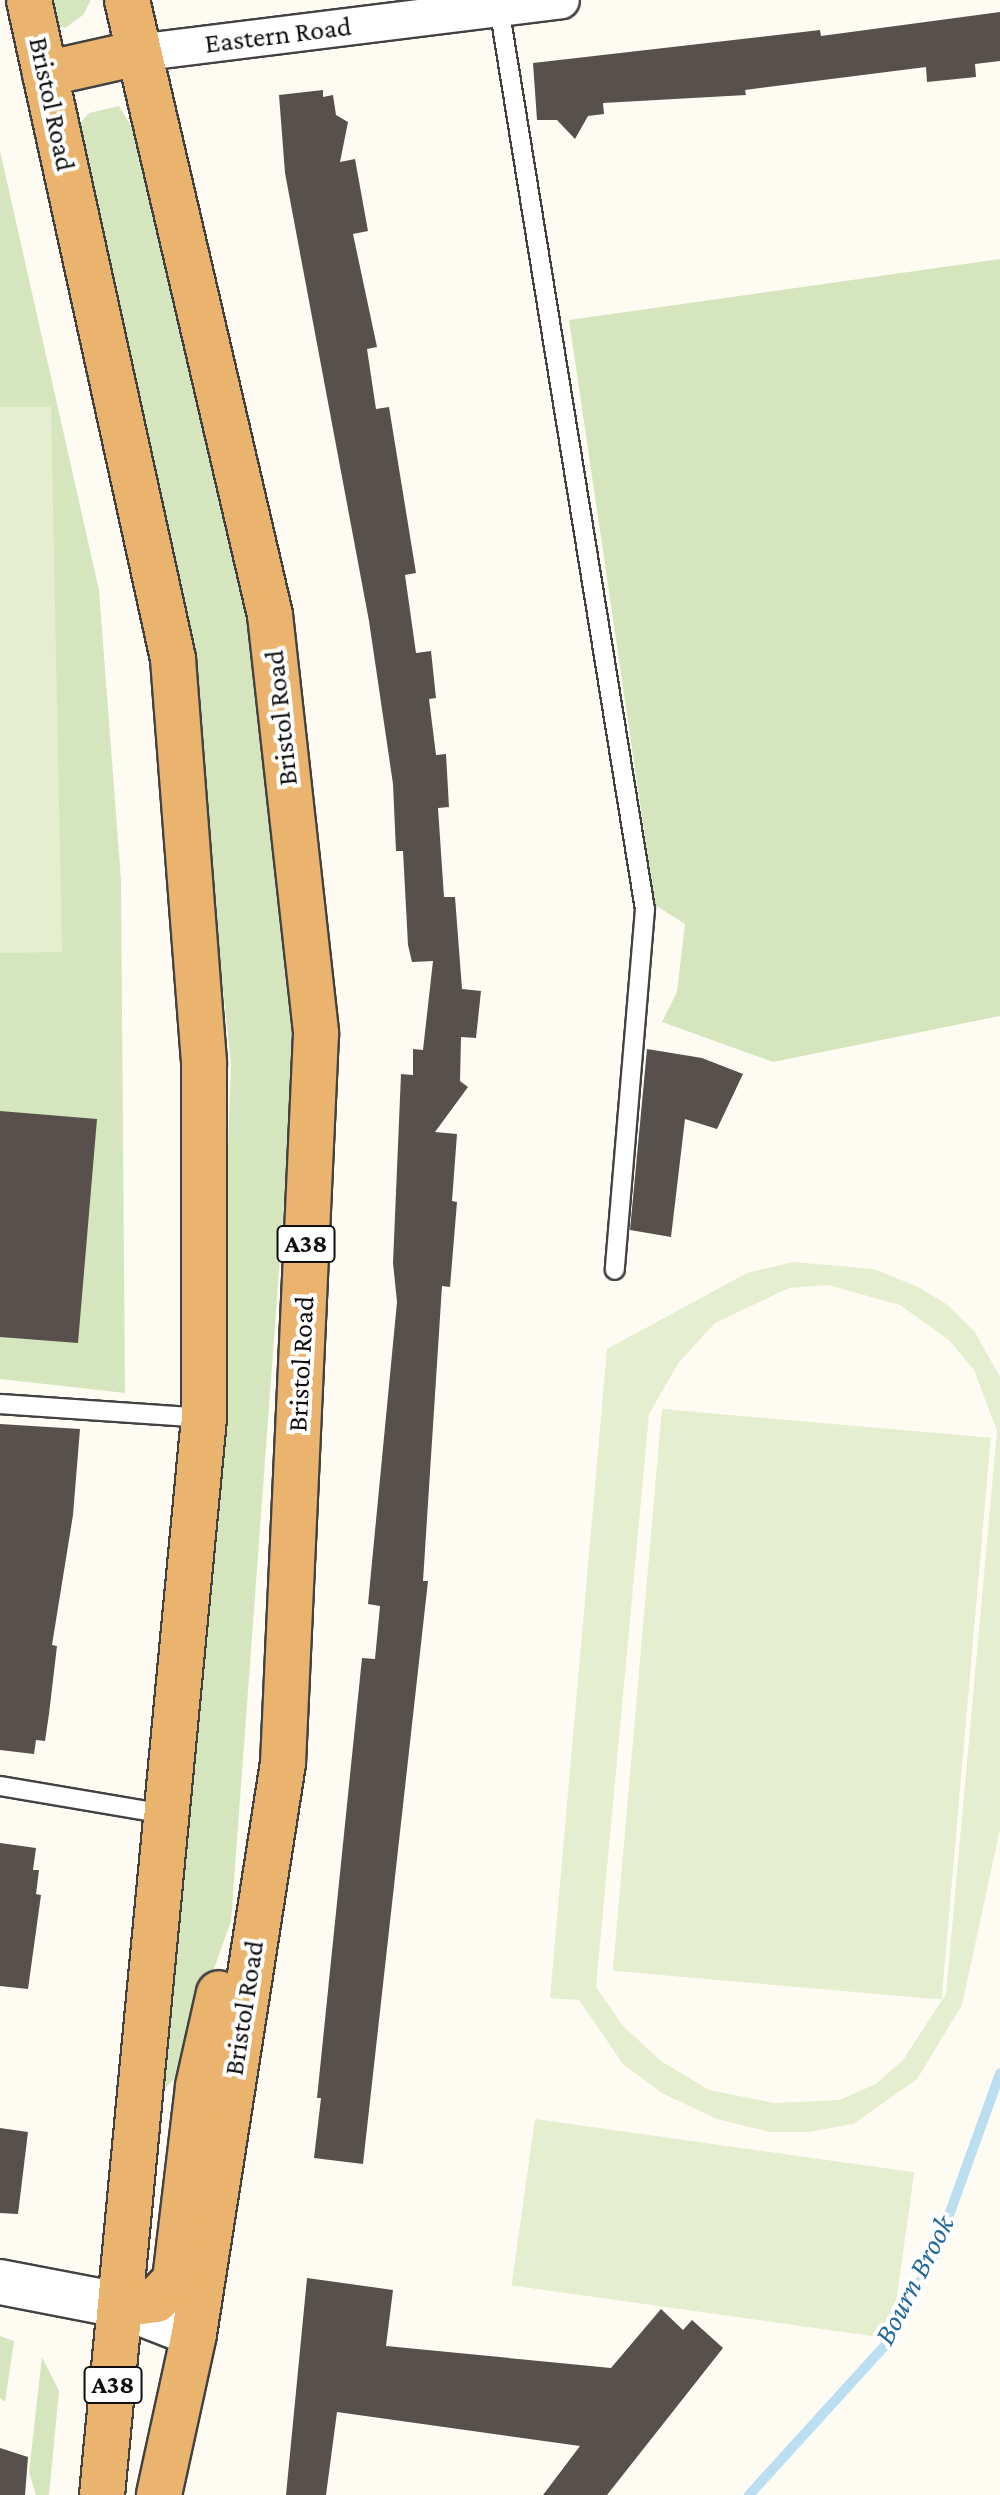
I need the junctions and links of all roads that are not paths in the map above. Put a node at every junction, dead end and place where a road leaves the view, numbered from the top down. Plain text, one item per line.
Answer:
1 (29, 0) edge
2 (127, 0) edge
3 (561, 0) edge
4 (499, 7) junction
5 (138, 53) junction
6 (45, 74) junction
7 (615, 1270) dead end
8 (0, 1404) edge
9 (204, 1418) junction
10 (0, 1786) edge
11 (166, 1814) junction
12 (262, 1893) junction
13 (0, 2282) edge
14 (120, 2305) junction
15 (194, 2334) junction
16 (102, 2495) edge
17 (159, 2495) edge

1 - 6 highway, Bristol Road / A38
2 - 5 highway, Bristol Road / A38
3 - 4 street, Eastern Road
4 - 5 street, Eastern Road
4 - 7 lane
5 - 6 highway
5 - 12 highway, Bristol Road / A38
6 - 9 highway, Bristol Road / A38
8 - 9 lane
9 - 11 highway, Bristol Road / A38
10 - 11 lane
11 - 14 highway, Bristol Road / A38
12 - 14 highway
12 - 15 highway, Bristol Road / A38
13 - 14 street
14 - 15 street
14 - 16 highway, Bristol Road / A38
15 - 17 highway, Bristol Road / A38

